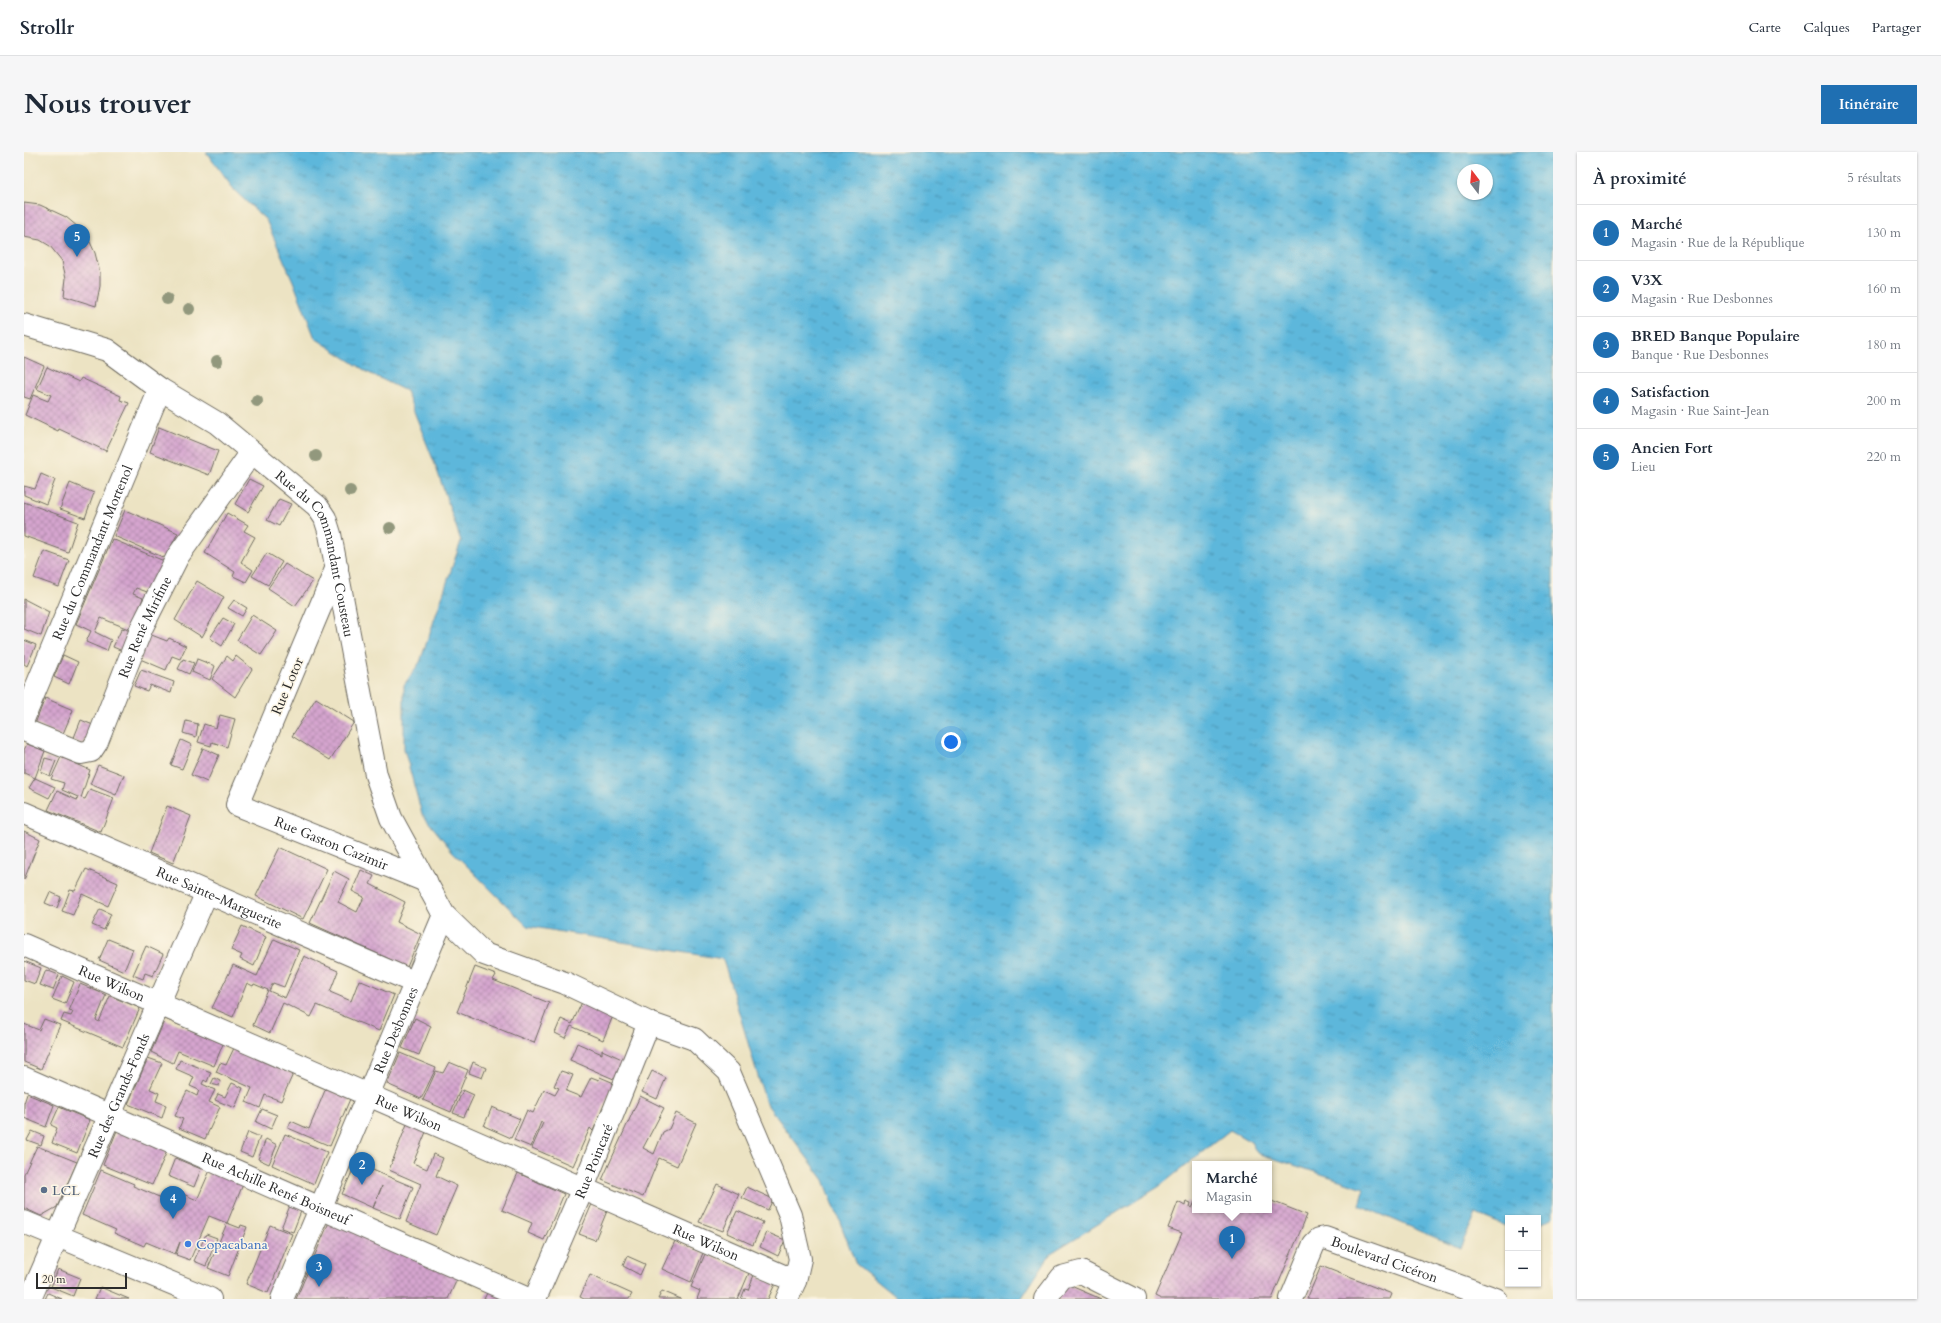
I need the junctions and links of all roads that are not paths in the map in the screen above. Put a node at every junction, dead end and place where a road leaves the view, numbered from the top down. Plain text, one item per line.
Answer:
1 (24, 325) edge
2 (160, 389) junction
3 (252, 452) junction
4 (337, 568) junction
5 (24, 717) edge
6 (24, 730) edge
7 (237, 805) joint
8 (24, 813) edge
9 (426, 881) junction
10 (206, 892) junction
11 (444, 915) junction
12 (24, 945) edge
13 (416, 982) junction
14 (158, 1003) junction
15 (649, 1023) junction
16 (24, 1078) edge
17 (368, 1095) junction
18 (109, 1116) junction
19 (583, 1188) junction
20 (320, 1208) junction
21 (24, 1222) edge
22 (57, 1236) junction
23 (791, 1290) edge
24 (30, 1299) edge
25 (210, 1299) edge
26 (282, 1299) edge
27 (528, 1299) edge
28 (535, 1299) edge
29 (1045, 1299) edge
30 (1134, 1299) edge
31 (1291, 1299) edge
32 (1496, 1299) edge

1 - 2 street, Rue du Commandant Cousteau
2 - 3 street, Rue du Commandant Cousteau
2 - 5 street, Rue du Commandant Mortenol
3 - 4 street, Rue du Commandant Cousteau
3 - 6 street, Rue René Mirifine
4 - 7 street, Rue Lotor
4 - 9 street, Rue du Commandant Cousteau
7 - 9 street, Rue Gaston Cazimir
8 - 10 street, Rue Sainte-Marguerite
9 - 11 street, Rue du Commandant Cousteau
10 - 13 street, Rue Sainte-Marguerite
10 - 14 street, Rue des Grands-Fonds
11 - 13 street, Rue Desbonnes
11 - 15 street, Rue du Commandant Cousteau
12 - 14 street, Rue Wilson
13 - 17 street, Rue Desbonnes
14 - 17 street, Rue Wilson
14 - 18 street, Rue des Grands-Fonds
15 - 19 street, Rue Poincaré
15 - 23 street, Rue du Commandant Cousteau
16 - 18 street, Rue Achille René Boisneuf
17 - 19 street, Rue Wilson
17 - 20 street, Rue Desbonnes
18 - 20 street, Rue Achille René Boisneuf
18 - 22 street, Rue des Grands-Fonds
19 - 23 street, Rue Wilson
19 - 28 street, Rue Poincaré
20 - 26 street, Rue Desbonnes
20 - 27 street, Rue Achille René Boisneuf
21 - 22 street
22 - 24 street, Rue des Grands-Fonds
22 - 25 street
29 - 30 street
31 - 32 street, Boulevard Cicéron

